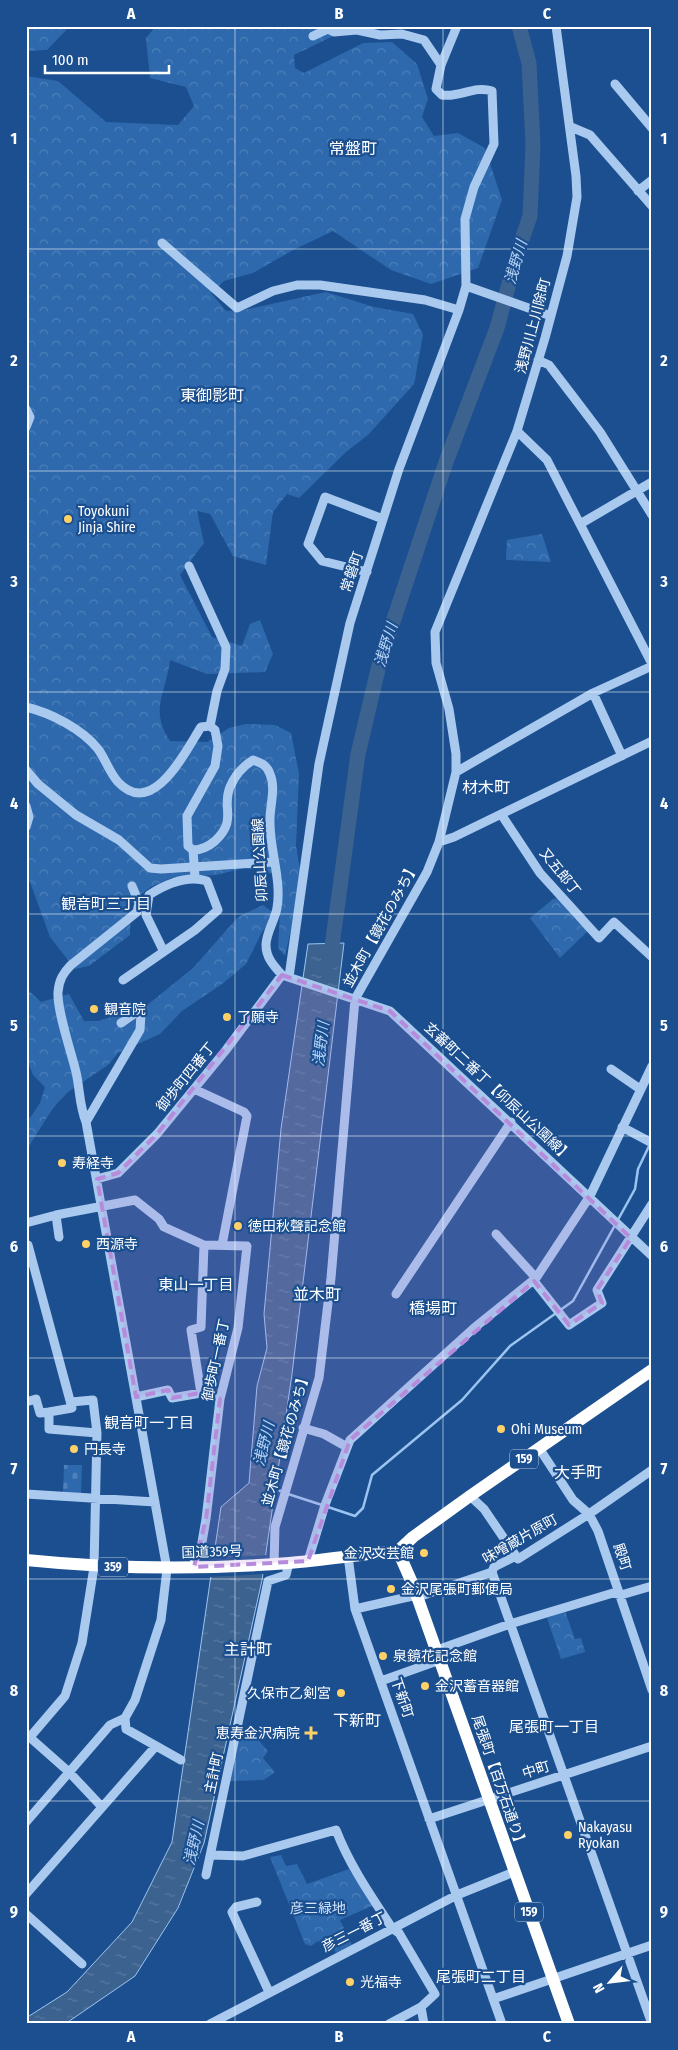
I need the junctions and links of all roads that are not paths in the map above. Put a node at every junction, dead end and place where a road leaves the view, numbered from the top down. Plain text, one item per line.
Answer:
1 (457, 26) edge
2 (556, 26) edge
3 (313, 36) dead end
4 (441, 65) junction
5 (615, 84) dead end
6 (571, 127) junction
7 (652, 128) edge
8 (652, 180) edge
9 (638, 191) junction
10 (652, 206) edge
11 (162, 243) dead end
12 (466, 286) junction
13 (459, 310) junction
14 (551, 316) junction
15 (538, 360) junction
16 (26, 409) edge
17 (26, 427) edge
18 (517, 431) junction
19 (652, 482) edge
20 (637, 491) junction
21 (652, 515) edge
22 (383, 519) junction
23 (580, 524) junction
24 (189, 566) dead end
25 (367, 572) junction
26 (448, 600) joint
27 (652, 665) edge
28 (593, 693) junction
29 (26, 707) edge
30 (210, 726) junction
31 (652, 741) edge
32 (622, 756) junction
33 (26, 770) edge
34 (456, 772) junction
35 (26, 806) edge
36 (501, 814) junction
37 (26, 827) edge
38 (439, 842) junction
39 (193, 850) junction
40 (273, 862) junction
41 (195, 877) junction
42 (132, 886) dead end
43 (163, 950) junction
44 (652, 957) edge
45 (289, 977) junction
46 (123, 980) dead end
47 (351, 998) junction
48 (121, 1023) dead end
49 (652, 1066) edge
50 (611, 1069) dead end
51 (640, 1089) junction
52 (194, 1090) junction
53 (86, 1122) junction
54 (511, 1122) junction
55 (622, 1126) junction
56 (650, 1142) edge
57 (97, 1179) junction
58 (590, 1196) junction
59 (652, 1204) edge
60 (102, 1207) junction
61 (56, 1215) junction
62 (26, 1223) edge
63 (496, 1234) dead end
64 (59, 1236) dead end
65 (631, 1238) junction
66 (204, 1244) junction
67 (28, 1245) dead end
68 (222, 1245) junction
69 (652, 1256) edge
70 (535, 1279) junction
71 (396, 1294) dead end
72 (652, 1370) edge
73 (201, 1393) junction
74 (136, 1396) junction
75 (220, 1399) junction
76 (26, 1402) edge
77 (71, 1402) junction
78 (49, 1412) junction
79 (303, 1428) junction
80 (97, 1433) junction
81 (347, 1447) junction
82 (540, 1448) junction
83 (652, 1470) edge
84 (26, 1494) edge
85 (470, 1496) junction
86 (96, 1498) junction
87 (155, 1502) junction
88 (588, 1514) junction
89 (398, 1551) junction
90 (348, 1556) junction
91 (516, 1556) junction
92 (26, 1560) edge
93 (308, 1561) junction
94 (270, 1564) junction
95 (94, 1567) junction
96 (197, 1567) junction
97 (167, 1569) junction
98 (288, 1569) junction
99 (492, 1572) junction
100 (652, 1586) edge
101 (621, 1595) junction
102 (417, 1596) junction
103 (355, 1609) junction
104 (510, 1624) junction
105 (438, 1655) junction
106 (648, 1668) edge
107 (381, 1681) junction
108 (652, 1690) edge
109 (125, 1718) junction
110 (28, 1736) edge
111 (652, 1746) edge
112 (155, 1747) junction
113 (181, 1760) dead end
114 (69, 1772) junction
115 (565, 1776) junction
116 (490, 1800) junction
117 (102, 1808) junction
118 (429, 1819) junction
119 (26, 1822) edge
120 (212, 1855) junction
121 (514, 1872) junction
122 (206, 1875) dead end
123 (26, 1894) edge
124 (457, 1895) junction
125 (256, 1902) dead end
126 (26, 1914) edge
127 (392, 1928) junction
128 (652, 1945) edge
129 (627, 1954) junction
130 (82, 1964) dead end
131 (553, 1978) junction
132 (269, 1992) junction
133 (493, 1999) junction
134 (421, 2007) junction
135 (210, 2024) edge
136 (389, 2024) edge
137 (424, 2024) edge
138 (502, 2024) edge
139 (569, 2024) edge
140 (652, 2024) edge

1 - 4 street
2 - 6 street, 浅野川上川除町
3 - 4 street
4 - 12 street, 常磐町
5 - 7 street
6 - 9 street
6 - 14 street, 浅野川上川除町
8 - 9 street
9 - 10 street
11 - 13 street
12 - 13 street, 常磐町
12 - 14 street
13 - 22 street, 常磐町
14 - 15 street, 浅野川上川除町
15 - 18 street, 浅野川上川除町
15 - 20 street
16 - 17 street
18 - 23 street
18 - 26 street, 浅野川上川除町
19 - 20 street
20 - 21 street
20 - 23 street
22 - 25 street, 常磐町
22 - 25 street
23 - 27 street
24 - 30 street
25 - 45 street, 常磐町
26 - 34 street, 並木町【鏡花のみち】
27 - 28 street
28 - 32 street
28 - 34 street
29 - 30 street
30 - 39 street
31 - 32 street
32 - 36 street
33 - 40 street
34 - 38 street, 並木町【鏡花のみち】
35 - 37 street
36 - 38 street
36 - 44 street, 又五郎丁
38 - 47 street, 並木町【鏡花のみち】
39 - 40 street, 卯辰山公園線
39 - 41 street, bridge
40 - 45 street, 卯辰山公園線
41 - 43 street
41 - 43 street
42 - 53 street
43 - 46 street
45 - 47 street, 玄蕃町二番丁【卯辰山公園線】
45 - 52 street, 御歩町四番丁
47 - 54 street, 玄蕃町二番丁【卯辰山公園線】
47 - 79 street, 並木町【鏡花のみち】
48 - 53 street
49 - 51 street
50 - 51 street
51 - 55 street
52 - 57 street, 御歩町四番丁
52 - 68 street
53 - 57 street
54 - 58 street, 玄蕃町二番丁【卯辰山公園線】
54 - 71 street
55 - 56 street
55 - 58 street
57 - 60 street
58 - 65 street, 玄蕃町二番丁【卯辰山公園線】
58 - 70 street
59 - 65 street
60 - 61 street
60 - 66 street
60 - 74 street
61 - 62 street
61 - 64 street
63 - 70 street
65 - 69 street
65 - 70 street
66 - 68 street
66 - 73 street
67 - 77 street
68 - 75 street, 御歩町一番丁
70 - 81 street
72 - 82 highway, 159
73 - 74 street
73 - 75 street
74 - 87 street
75 - 96 street, 御歩町一番丁
76 - 78 street
77 - 78 street
77 - 80 street
78 - 80 street
79 - 81 street
79 - 94 street, 並木町【鏡花のみち】
80 - 86 street
81 - 93 street
82 - 85 highway, 159
82 - 88 street, 殿町
83 - 88 street, 味噌蔵片原町
84 - 86 street
85 - 89 highway, 159
85 - 91 street
86 - 87 street
86 - 95 street
87 - 97 street
88 - 91 street, 味噌蔵片原町
88 - 101 street, 殿町
89 - 90 highway, 国道359号 / 359
89 - 102 highway, 尾張町【百万石通り】 / 159
90 - 93 highway, 国道359号 / 359
90 - 103 street, 下新町
91 - 99 street, 味噌蔵片原町
92 - 95 highway, 国道359号 / 359
93 - 98 highway, 国道359号 / 359
94 - 96 highway, 国道359号 / 359
94 - 98 highway, 国道359号 / 359
95 - 97 highway, 国道359号 / 359
95 - 110 street
96 - 97 highway, 国道359号 / 359
97 - 109 street
98 - 120 street, 主計町
99 - 102 street, 味噌蔵片原町
99 - 104 street
100 - 101 street
101 - 104 street
101 - 106 street, 殿町
102 - 103 street, 味噌蔵片原町
102 - 105 highway, 尾張町【百万石通り】 / 159
103 - 107 street, 下新町
104 - 105 street
104 - 115 street
105 - 107 street
105 - 116 highway, 尾張町【百万石通り】 / 159
106 - 108 street, 殿町
107 - 118 street, 下新町
109 - 112 street
109 - 114 street
110 - 114 street
111 - 115 street, 中町
112 - 113 street
112 - 117 street
114 - 117 street
114 - 119 street
115 - 116 street, 中町
115 - 129 street
116 - 118 street, 中町
116 - 121 highway, 尾張町【百万石通り】 / 159
117 - 123 street
118 - 124 street, 下新町
120 - 122 street, 主計町
120 - 127 street
121 - 124 street, 彦三一番丁
121 - 131 highway, 尾張町【百万石通り】 / 159
124 - 127 street, 彦三一番丁
124 - 133 street, 下新町
125 - 132 street
126 - 130 street
127 - 132 street, 彦三一番丁
127 - 134 street
128 - 129 street
129 - 131 street
129 - 140 street
131 - 133 street
131 - 139 highway, 尾張町【百万石通り】 / 159
132 - 135 street, 彦三一番丁
133 - 138 street, 下新町
134 - 136 street
134 - 137 street

